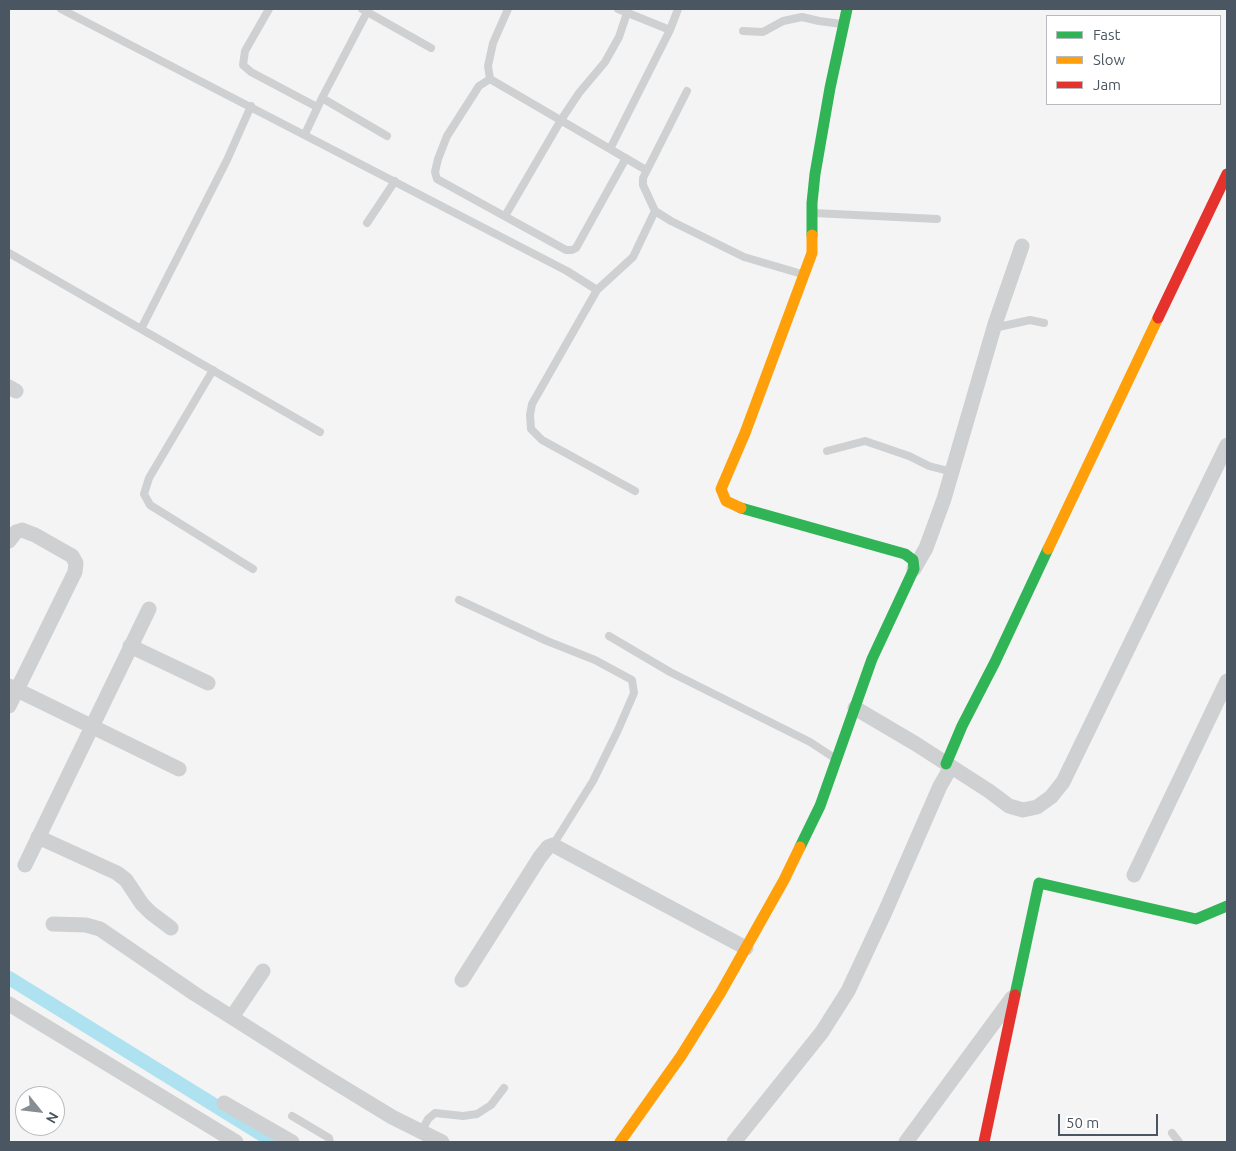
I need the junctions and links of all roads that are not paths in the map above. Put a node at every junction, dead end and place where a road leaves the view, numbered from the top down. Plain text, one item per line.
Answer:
1 (61, 9) edge
2 (508, 9) edge
3 (618, 9) edge
4 (678, 9) edge
5 (847, 9) edge
6 (268, 10) edge
7 (365, 10) edge
8 (627, 13) junction
9 (844, 24) junction
10 (670, 30) junction
11 (743, 31) dead end
12 (431, 48) dead end
13 (490, 79) junction
14 (687, 90) dead end
15 (322, 98) junction
16 (251, 106) junction
17 (317, 107) junction
18 (561, 120) junction
19 (306, 134) junction
20 (386, 136) dead end
21 (610, 149) junction
22 (626, 158) junction
23 (646, 170) junction
24 (1227, 174) edge
25 (395, 181) junction
26 (1223, 192) edge
27 (655, 211) junction
28 (812, 213) junction
29 (505, 216) junction
30 (937, 219) dead end
31 (367, 224) dead end
32 (1022, 246) dead end
33 (10, 256) edge
34 (804, 274) junction
35 (597, 290) junction
36 (1044, 322) dead end
37 (141, 328) junction
38 (994, 328) junction
39 (213, 370) junction
40 (320, 432) dead end
41 (1227, 444) edge
42 (827, 451) dead end
43 (952, 472) junction
44 (634, 491) dead end
45 (9, 541) edge
46 (253, 569) dead end
47 (914, 569) junction
48 (459, 600) dead end
49 (149, 608) dead end
50 (609, 636) dead end
51 (130, 646) junction
52 (1227, 681) edge
53 (208, 683) dead end
54 (13, 688) edge
55 (9, 706) edge
56 (854, 708) junction
57 (91, 726) junction
58 (837, 759) junction
59 (948, 765) junction
60 (179, 769) dead end
61 (38, 837) junction
62 (553, 845) junction
63 (25, 865) dead end
64 (1134, 875) dead end
65 (1227, 906) edge
66 (53, 924) dead end
67 (171, 928) dead end
68 (746, 948) junction
69 (263, 971) dead end
70 (462, 980) dead end
71 (1016, 992) junction
72 (9, 1004) edge
73 (232, 1017) junction
74 (504, 1088) dead end
75 (224, 1103) dead end
76 (292, 1116) dead end
77 (421, 1132) junction
78 (1172, 1133) dead end
79 (236, 1142) edge
80 (292, 1142) edge
81 (330, 1142) edge
82 (442, 1142) edge
83 (620, 1142) edge
84 (734, 1142) edge
85 (906, 1142) edge
86 (984, 1142) edge
87 (1179, 1142) edge

1 - 16 lane
2 - 13 lane
3 - 8 lane
4 - 10 lane
5 - 9 street
6 - 17 lane
7 - 12 lane
7 - 15 lane
8 - 10 lane
8 - 18 lane
9 - 11 lane
9 - 28 street
10 - 21 lane
13 - 18 lane
13 - 29 lane
14 - 23 lane
15 - 17 lane
15 - 20 lane
16 - 19 lane
16 - 37 lane
17 - 19 lane
18 - 21 lane
18 - 29 lane
19 - 25 lane
21 - 22 lane
22 - 23 lane
22 - 29 lane
23 - 27 lane
24 - 26 street
25 - 31 lane
25 - 35 lane
26 - 59 street
27 - 34 lane
27 - 35 lane
28 - 30 lane
28 - 34 street
32 - 38 street
33 - 37 lane
34 - 47 street
35 - 44 lane
36 - 38 lane
37 - 39 lane
38 - 43 street
39 - 40 lane
39 - 46 lane
41 - 59 street
42 - 43 lane
43 - 47 street
45 - 54 street
47 - 56 street
48 - 62 lane
49 - 51 street
50 - 58 lane
51 - 53 street
51 - 57 street
52 - 64 street
54 - 55 street
54 - 57 street
56 - 58 street
56 - 59 street
57 - 60 street
57 - 61 street
58 - 68 street
59 - 84 street
61 - 63 street
61 - 67 street
62 - 68 street
62 - 70 street
65 - 71 street
66 - 73 street
68 - 83 street
69 - 73 street
71 - 85 street
71 - 86 street
72 - 79 street
73 - 77 street
74 - 77 lane
75 - 80 street
76 - 81 lane
77 - 82 street
78 - 87 lane

